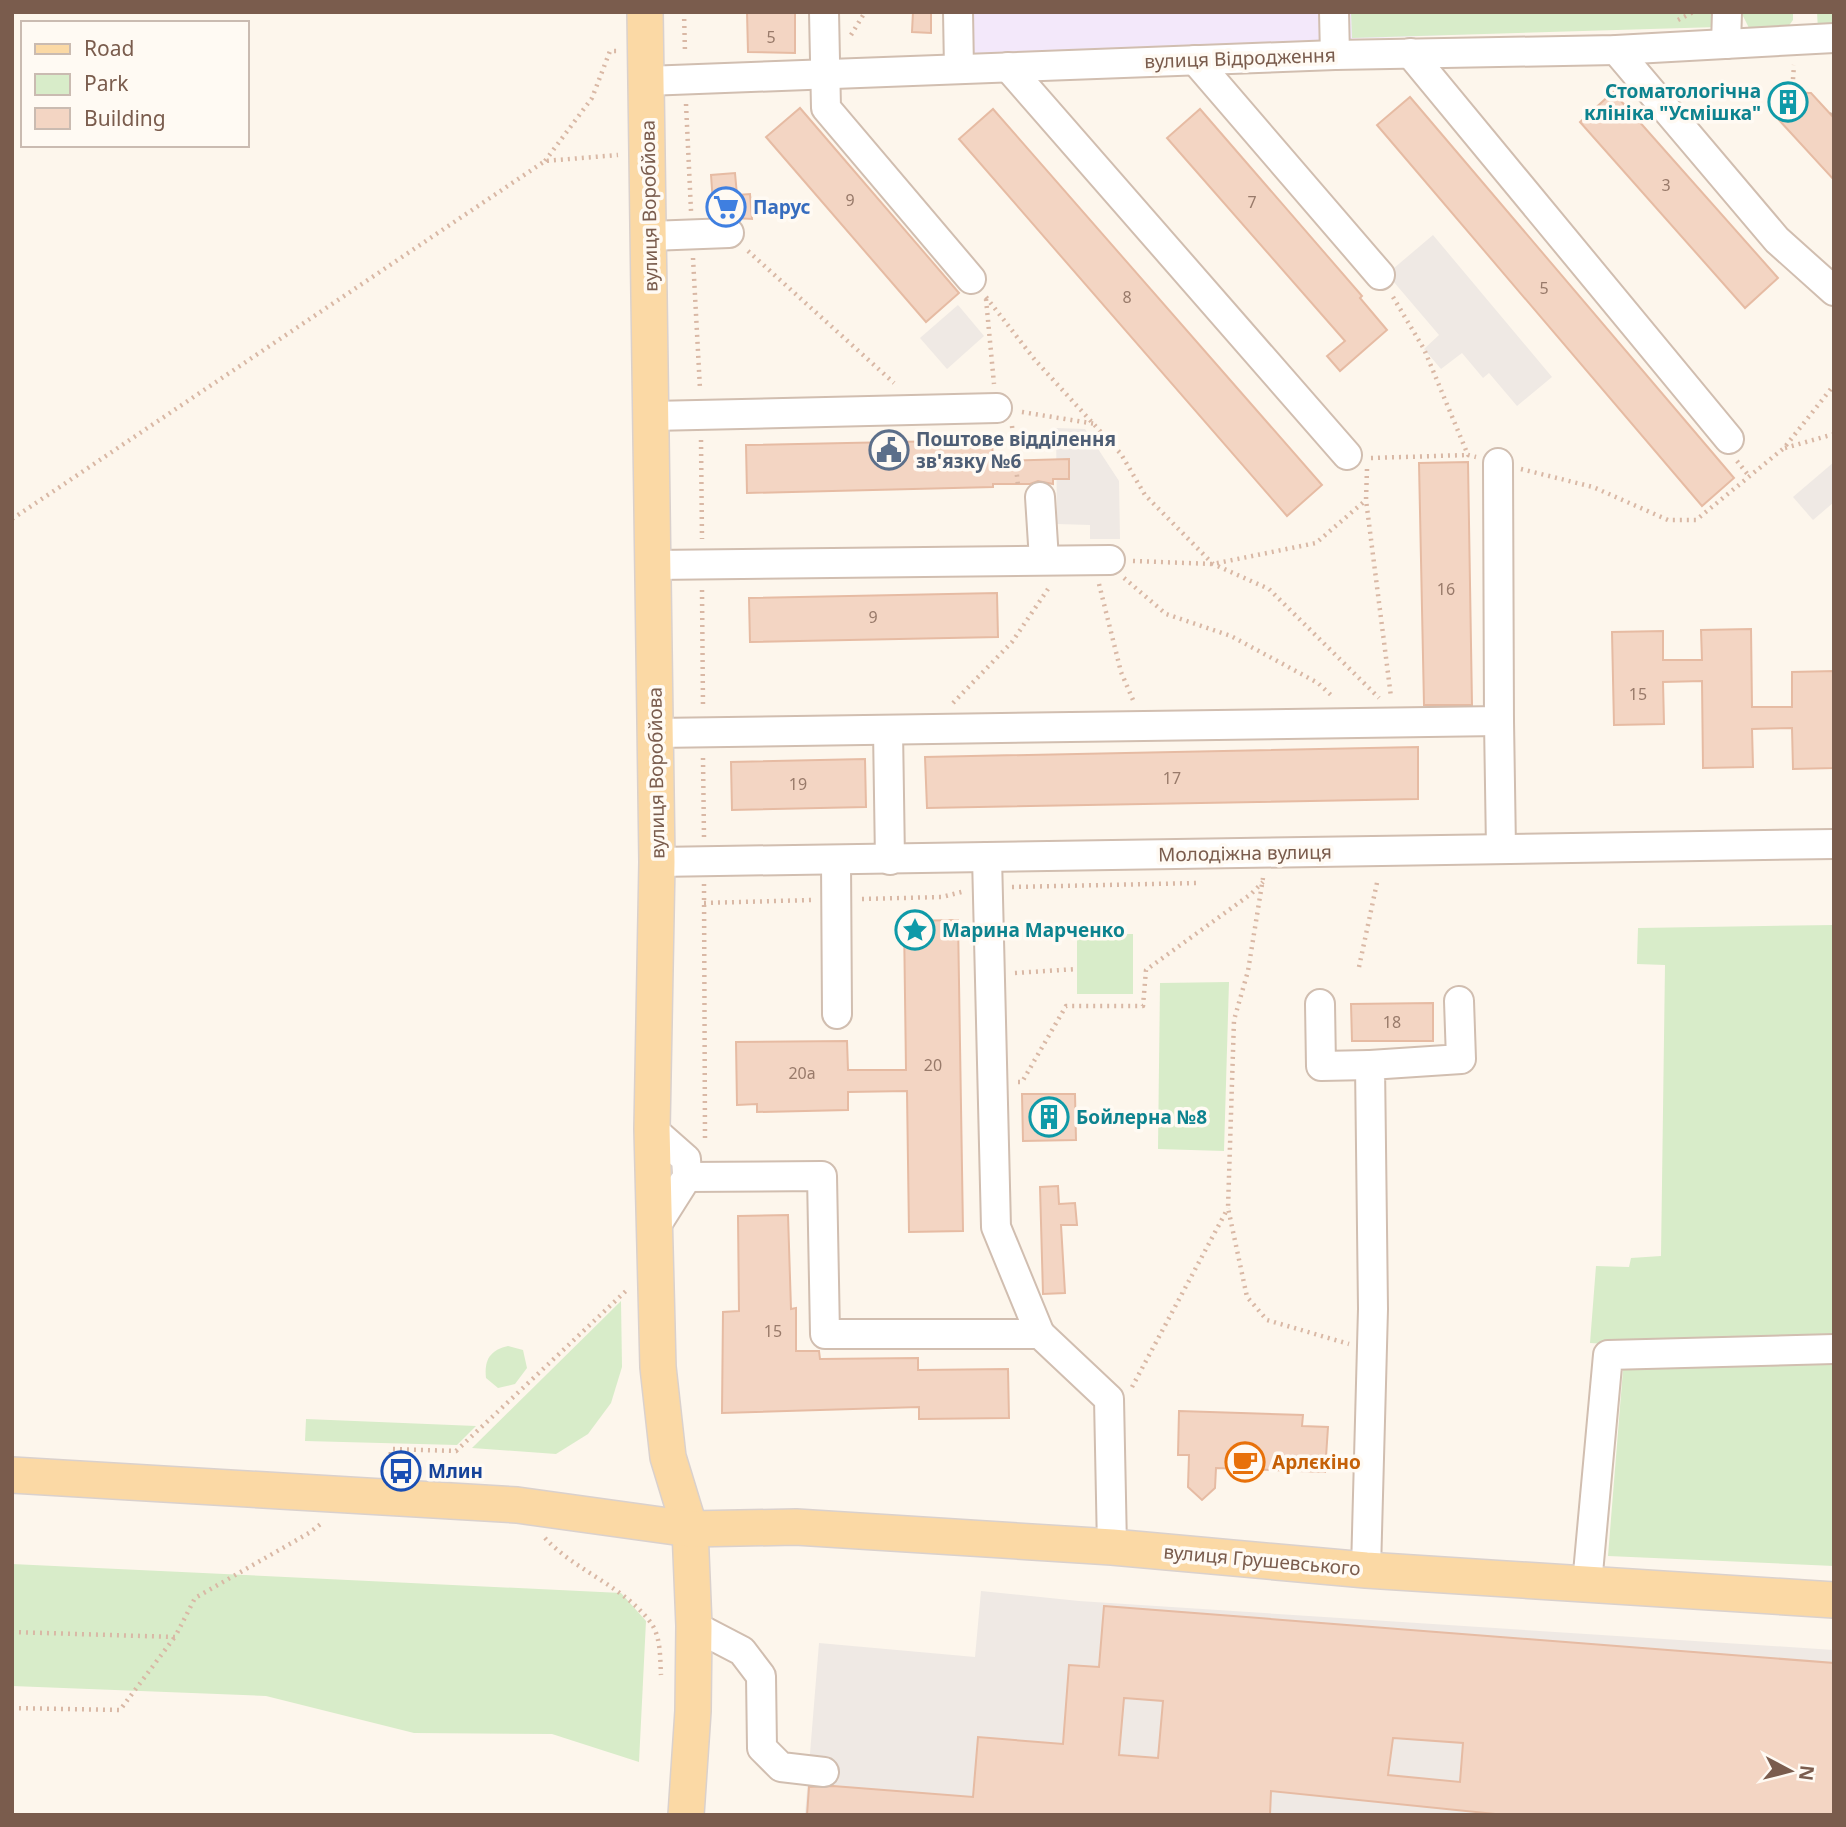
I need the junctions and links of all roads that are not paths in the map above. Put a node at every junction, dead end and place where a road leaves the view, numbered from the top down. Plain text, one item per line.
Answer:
1 (645, 12) edge
2 (824, 12) edge
3 (958, 12) edge
4 (1334, 12) edge
5 (1727, 12) edge
6 (1834, 38) edge
7 (1726, 44) junction
8 (1616, 50) junction
9 (1409, 53) junction
10 (1335, 55) junction
11 (1195, 60) junction
12 (1008, 67) junction
13 (959, 69) junction
14 (825, 74) junction
15 (646, 81) junction
16 (729, 233) road end
17 (650, 236) junction
18 (1380, 275) road end
19 (978, 288) road end
20 (1834, 290) edge
21 (997, 408) road end
22 (652, 416) junction
23 (1729, 439) dead end
24 (1347, 455) dead end
25 (1498, 463) road end
26 (1040, 497) road end
27 (1044, 560) junction
28 (1095, 560) road end
29 (653, 565) junction
30 (1499, 721) junction
31 (888, 730) junction
32 (655, 733) junction
33 (1834, 844) edge
34 (1500, 849) junction
35 (988, 857) junction
36 (891, 860) junction
37 (835, 861) junction
38 (657, 862) junction
39 (1459, 1001) dead end
40 (1320, 1004) dead end
41 (837, 1014) dead end
42 (1370, 1065) junction
43 (652, 1129) junction
44 (687, 1177) junction
45 (656, 1226) junction
46 (1040, 1334) junction
47 (1834, 1349) edge
48 (12, 1475) edge
49 (690, 1529) junction
50 (1112, 1547) junction
51 (1366, 1570) junction
52 (1587, 1584) junction
53 (1834, 1600) edge
54 (694, 1626) junction
55 (824, 1772) dead end
56 (686, 1815) edge

1 - 15 main road, вулиця Воробйова
2 - 14 street
3 - 13 street
4 - 10 street
5 - 7 street
6 - 7 street, вулиця Відродження
7 - 8 street, вулиця Відродження
8 - 9 street, вулиця Відродження
8 - 20 street
9 - 10 street, вулиця Відродження
9 - 23 street
10 - 11 street, вулиця Відродження
11 - 12 street, вулиця Відродження
11 - 18 street
12 - 13 street, вулиця Відродження
12 - 24 street
13 - 14 street, вулиця Відродження
14 - 15 street, вулиця Відродження
14 - 19 street
15 - 17 main road, вулиця Воробйова
16 - 17 street
17 - 22 main road, вулиця Воробйова
21 - 22 street
22 - 29 main road, вулиця Воробйова
25 - 30 street
26 - 27 street
27 - 28 street
27 - 29 street
29 - 32 main road, вулиця Воробйова
30 - 31 street
30 - 34 street
31 - 32 street
31 - 36 street
32 - 38 main road, вулиця Воробйова
33 - 34 street, Молодіжна вулиця
34 - 35 street, Молодіжна вулиця
35 - 36 street, Молодіжна вулиця
35 - 46 street
36 - 37 street, Молодіжна вулиця
37 - 38 street, Молодіжна вулиця
37 - 41 street
38 - 43 main road, вулиця Воробйова
39 - 42 street
40 - 42 street
42 - 51 street
43 - 44 street
43 - 45 main road, вулиця Воробйова
44 - 45 street
44 - 46 street
45 - 49 main road, вулиця Воробйова
46 - 50 street
47 - 52 street
48 - 49 main road, вулиця Грушевського
49 - 50 main road, вулиця Грушевського
49 - 54 main road, вулиця Воробйова
50 - 51 main road, вулиця Грушевського
51 - 52 main road, вулиця Грушевського
52 - 53 main road, вулиця Грушевського
54 - 55 street
54 - 56 main road, вулиця Воробйова

